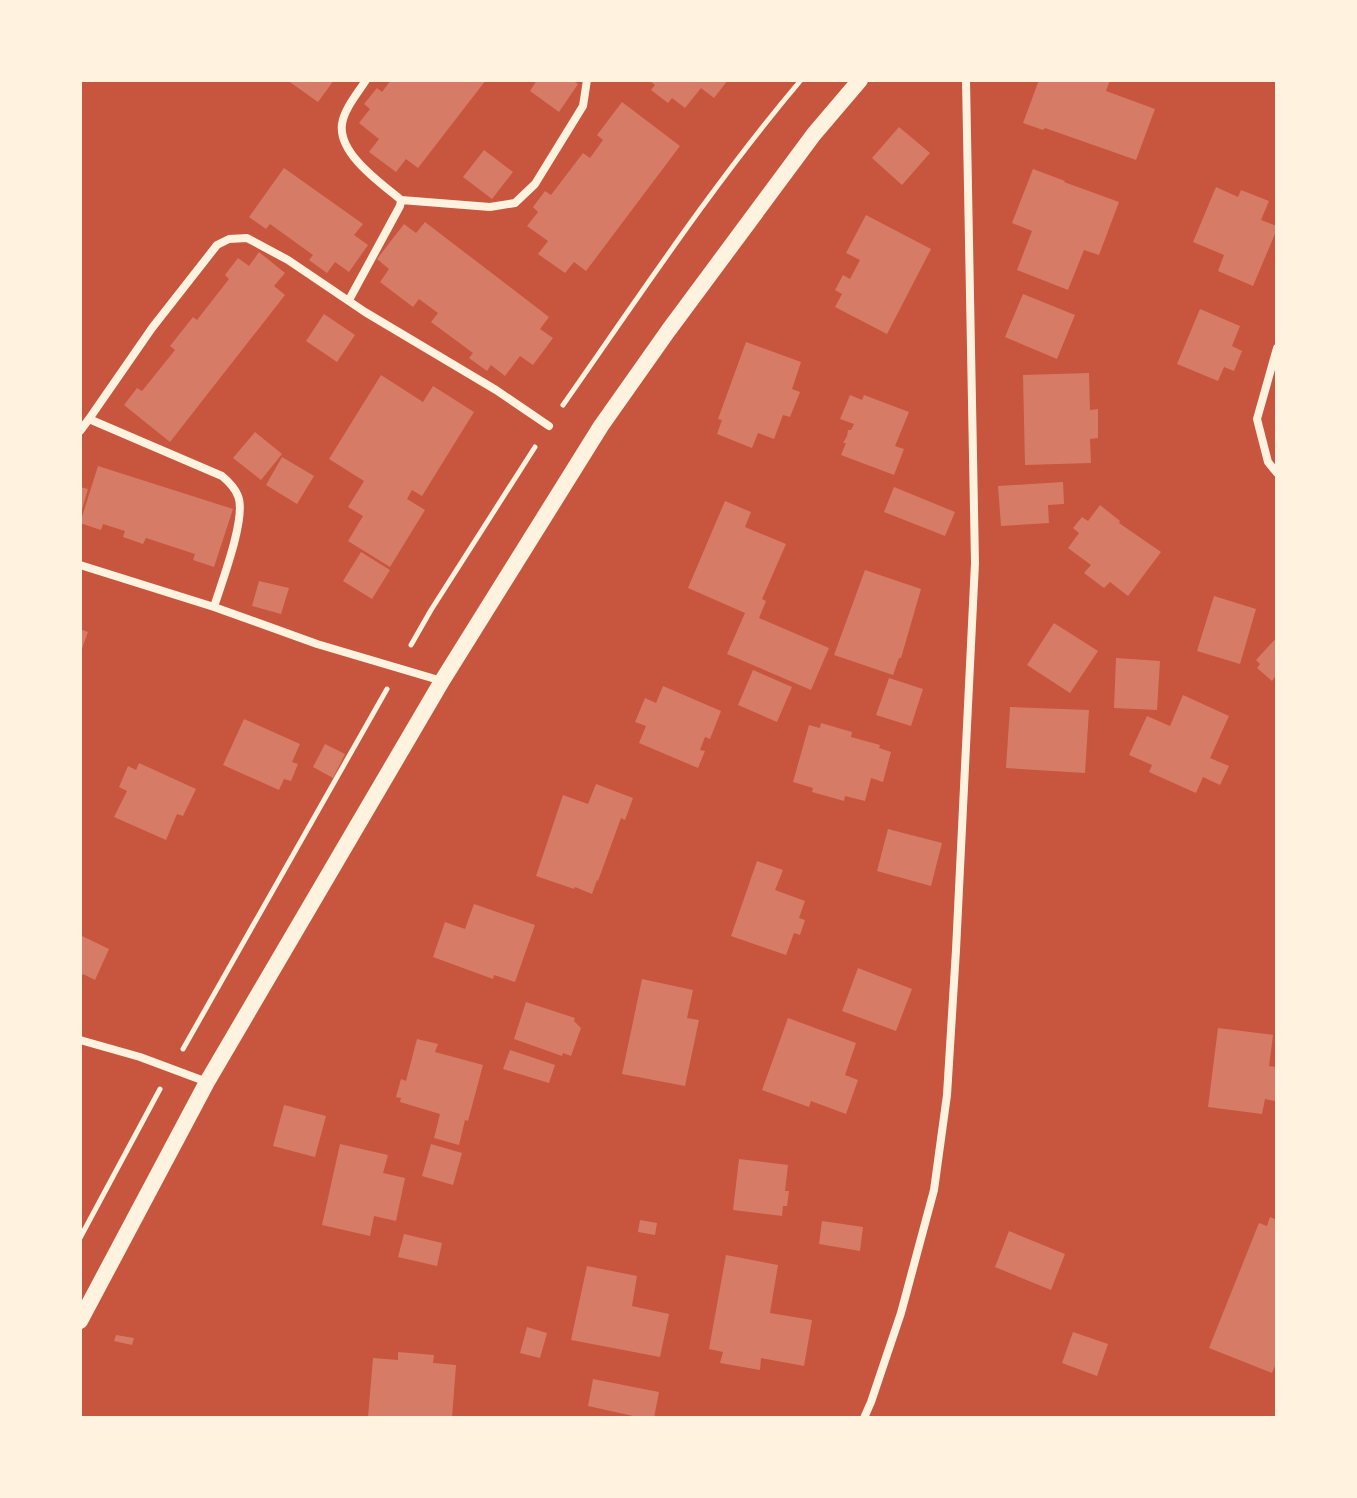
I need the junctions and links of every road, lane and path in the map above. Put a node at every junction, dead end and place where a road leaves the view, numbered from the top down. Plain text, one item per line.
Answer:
1 (366, 80) edge
2 (587, 80) edge
3 (860, 80) edge
4 (966, 80) edge
5 (401, 200) junction
6 (349, 300) junction
7 (1277, 348) edge
8 (89, 419) junction
9 (549, 426) dead end
10 (80, 431) edge
11 (1277, 473) edge
12 (80, 565) edge
13 (214, 607) junction
14 (442, 681) junction
15 (80, 1040) edge
16 (207, 1082) junction
17 (80, 1321) edge
18 (864, 1418) edge

1 - 5 street
2 - 5 street
3 - 14 main road
4 - 18 street
5 - 6 street
6 - 8 street
6 - 9 street
7 - 11 street
8 - 10 street
8 - 13 street
12 - 13 street
13 - 14 street
14 - 16 main road
15 - 16 street
16 - 17 main road

